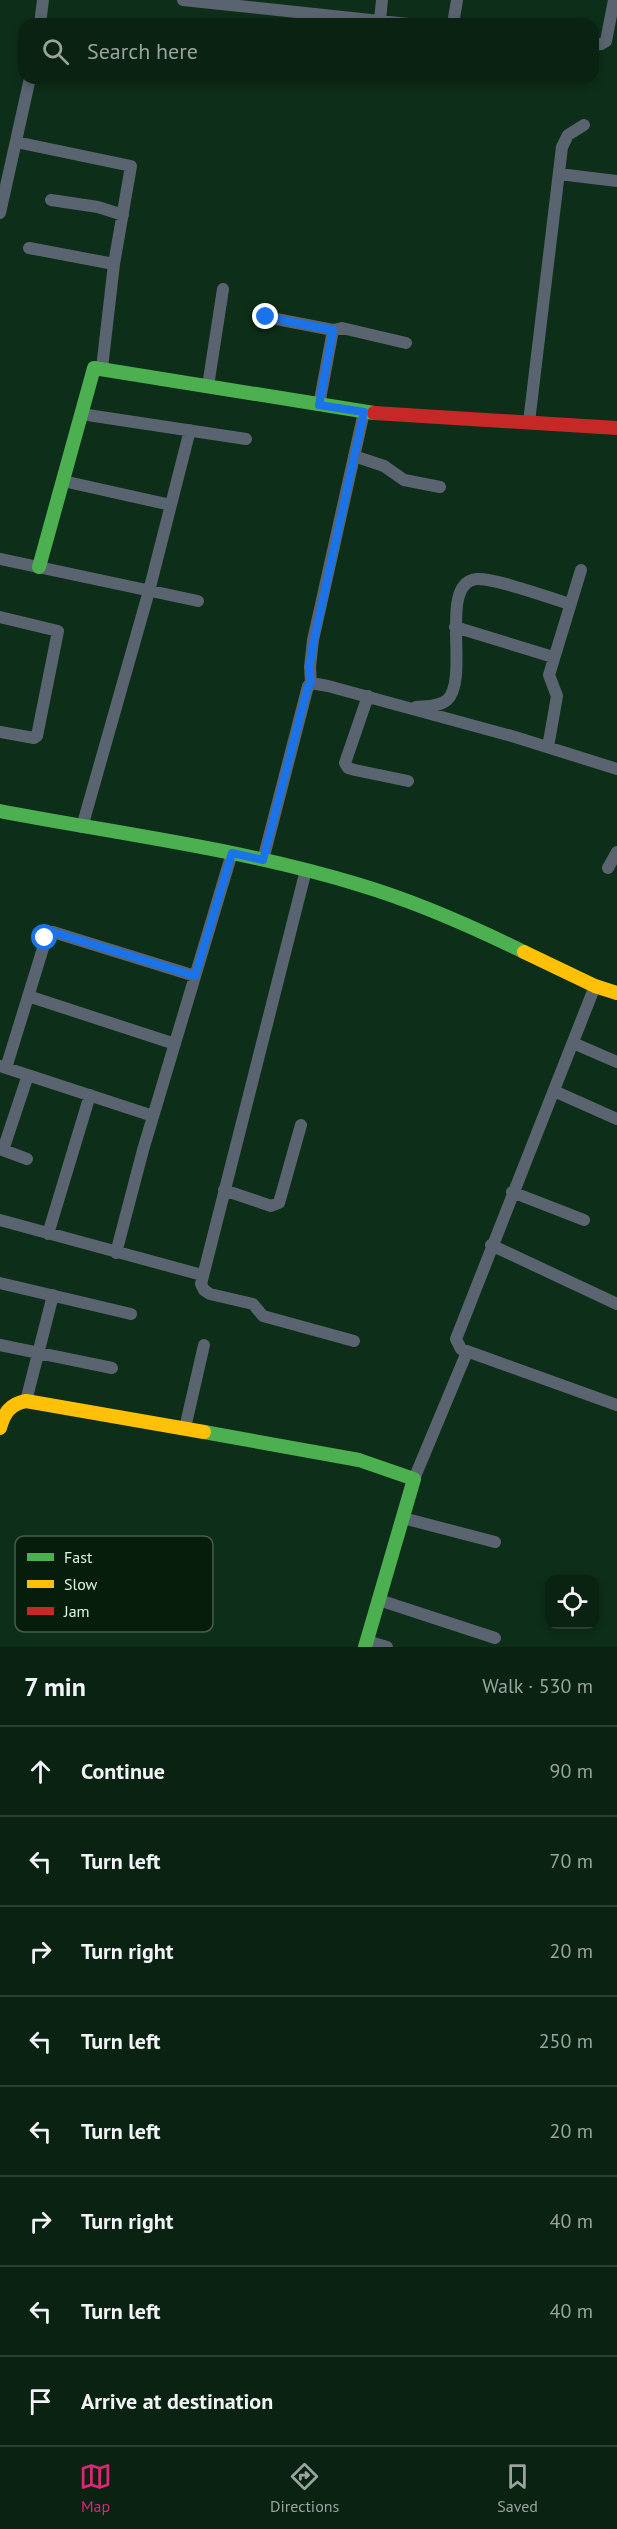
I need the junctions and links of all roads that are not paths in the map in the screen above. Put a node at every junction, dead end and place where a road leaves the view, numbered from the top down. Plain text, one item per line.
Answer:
1 (43, 0) edge
2 (183, 0) edge
3 (382, 0) edge
4 (457, 0) edge
5 (614, 0) edge
6 (41, 18) edge
7 (360, 18) edge
8 (380, 18) edge
9 (454, 18) edge
10 (599, 44) edge
11 (29, 84) edge
12 (584, 125) dead end
13 (16, 142) junction
14 (559, 174) junction
15 (617, 181) edge
16 (51, 200) dead end
17 (0, 213) edge
18 (123, 215) junction
19 (30, 248) dead end
20 (114, 264) junction
21 (223, 289) dead end
22 (266, 317) dead end
23 (333, 330) junction
24 (406, 343) dead end
25 (102, 368) junction
26 (208, 386) junction
27 (319, 405) junction
28 (364, 412) junction
29 (81, 414) junction
30 (529, 422) junction
31 (617, 428) edge
32 (190, 430) junction
33 (246, 439) dead end
34 (354, 456) junction
35 (63, 481) junction
36 (440, 487) dead end
37 (171, 505) junction
38 (1, 559) edge
39 (39, 567) junction
40 (581, 570) dead end
41 (149, 591) junction
42 (198, 601) dead end
43 (570, 604) junction
44 (0, 616) edge
45 (455, 627) junction
46 (553, 657) junction
47 (311, 683) junction
48 (368, 696) junction
49 (409, 708) junction
50 (0, 732) edge
51 (548, 747) junction
52 (617, 769) edge
53 (408, 781) dead end
54 (0, 811) edge
55 (82, 827) junction
56 (617, 852) edge
57 (232, 853) junction
58 (263, 860) junction
59 (608, 868) dead end
60 (306, 870) junction
61 (195, 976) junction
62 (595, 986) junction
63 (617, 993) edge
64 (28, 996) junction
65 (573, 1043) junction
66 (175, 1044) junction
67 (617, 1062) edge
68 (3, 1067) edge
69 (28, 1075) junction
70 (554, 1091) junction
71 (90, 1095) junction
72 (153, 1116) junction
73 (617, 1119) edge
74 (300, 1125) dead end
75 (2, 1150) edge
76 (27, 1159) dead end
77 (224, 1190) junction
78 (512, 1192) junction
79 (0, 1220) edge
80 (584, 1220) dead end
81 (48, 1234) junction
82 (491, 1245) junction
83 (116, 1253) junction
84 (202, 1275) junction
85 (0, 1283) edge
86 (53, 1295) junction
87 (617, 1304) edge
88 (131, 1314) dead end
89 (354, 1341) dead end
90 (0, 1345) edge
91 (204, 1346) dead end
92 (467, 1352) junction
93 (38, 1354) junction
94 (112, 1368) dead end
95 (26, 1401) junction
96 (617, 1405) edge
97 (0, 1428) edge
98 (185, 1428) junction
99 (414, 1479) junction
100 (403, 1518) junction
101 (495, 1542) dead end
102 (379, 1600) junction
103 (495, 1638) dead end
104 (366, 1644) edge
105 (387, 1647) edge

1 - 6 street
2 - 7 street
3 - 8 street
4 - 9 street
5 - 10 street
11 - 13 street
12 - 14 street
13 - 17 street
13 - 18 street
14 - 15 street
14 - 30 street
16 - 18 street
18 - 20 street
19 - 20 street
20 - 25 street
21 - 26 street
22 - 23 street
23 - 24 street
23 - 27 street
25 - 26 street
25 - 29 street
26 - 27 street
27 - 28 street
28 - 30 street
28 - 34 street
29 - 32 street
29 - 35 street
30 - 31 street
32 - 33 street
32 - 37 street
34 - 36 street
34 - 47 street
35 - 37 street
35 - 39 street
37 - 41 street
38 - 39 street
39 - 41 street
40 - 43 street
41 - 42 street
41 - 55 street
43 - 45 street
43 - 46 street
44 - 50 street
45 - 46 street
45 - 49 street
46 - 51 street
47 - 48 street
47 - 58 street
48 - 49 street
48 - 53 street
49 - 51 street
51 - 52 street
54 - 55 street
55 - 57 street
56 - 59 street
57 - 58 street
57 - 61 street
58 - 60 street
60 - 62 street
60 - 77 street
61 - 64 street
61 - 66 street
62 - 63 street
62 - 65 street
64 - 66 street
64 - 68 street
65 - 67 street
65 - 70 street
66 - 72 street
68 - 69 street
69 - 71 street
69 - 75 street
70 - 73 street
70 - 78 street
71 - 72 street
71 - 81 street
72 - 83 street
74 - 77 street
75 - 76 street
77 - 84 street
78 - 80 street
78 - 82 street
79 - 81 street
81 - 83 street
82 - 87 street
82 - 92 street
83 - 84 street
84 - 89 street
85 - 86 street
86 - 88 street
86 - 93 street
90 - 93 street
91 - 98 street
92 - 96 street
92 - 99 street
93 - 94 street
93 - 95 street
95 - 97 street
95 - 98 street
98 - 99 street
99 - 100 street
100 - 101 street
100 - 102 street
102 - 103 street
102 - 104 street
104 - 105 street

